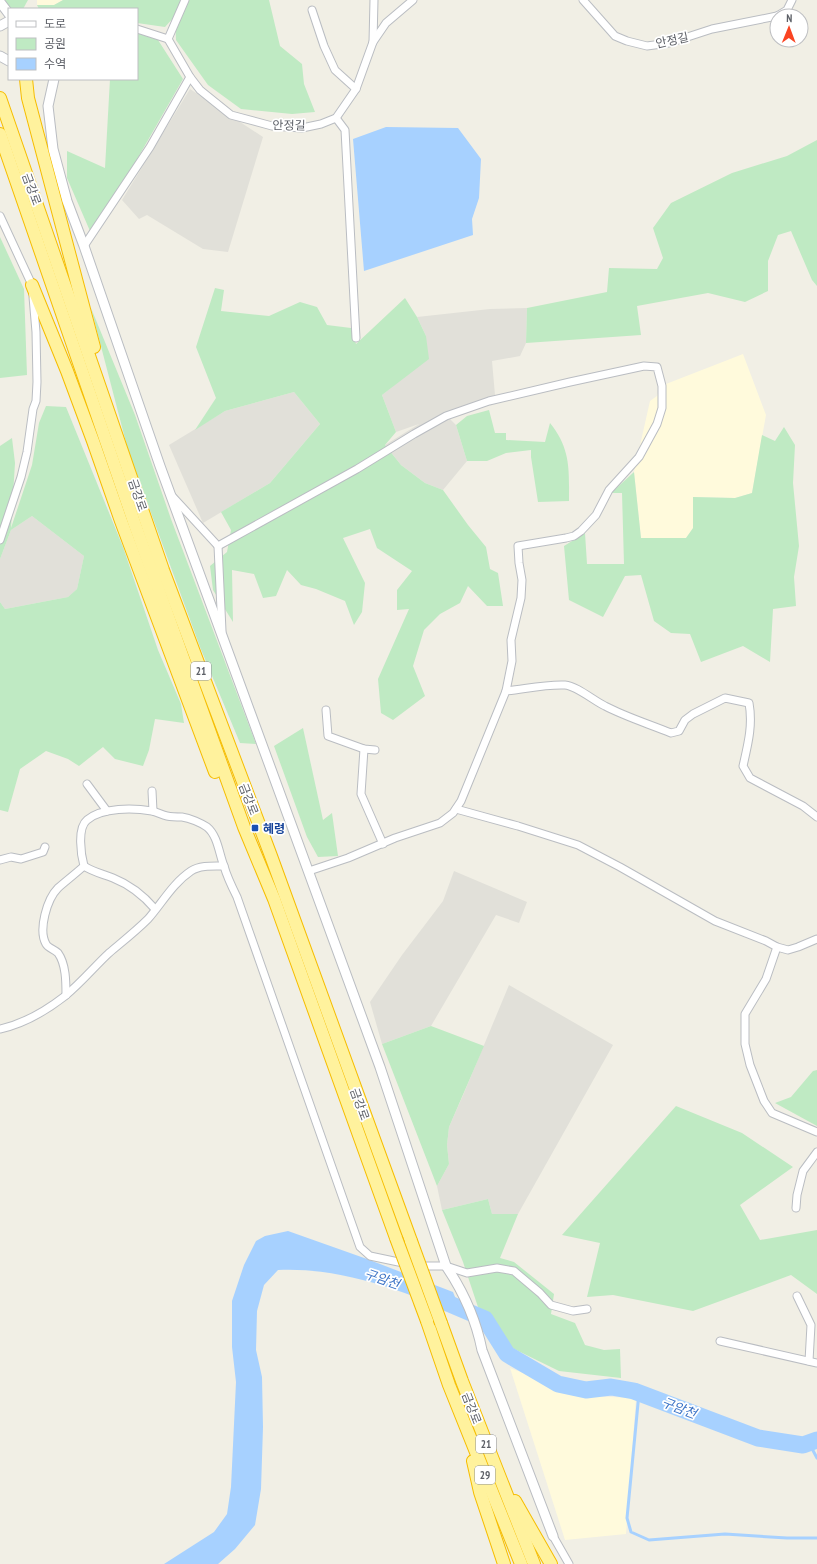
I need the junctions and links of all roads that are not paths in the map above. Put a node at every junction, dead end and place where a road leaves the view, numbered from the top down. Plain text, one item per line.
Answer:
1 (185, 0) edge
2 (374, 0) edge
3 (413, 0) edge
4 (583, 0) edge
5 (0, 2) edge
6 (312, 10) dead end
7 (8, 13) edge
8 (769, 18) edge
9 (138, 29) edge
10 (168, 39) junction
11 (373, 42) junction
12 (190, 76) junction
13 (26, 80) edge
14 (54, 80) edge
15 (356, 89) junction
16 (0, 98) edge
17 (336, 118) junction
18 (0, 134) edge
19 (0, 216) edge
20 (84, 246) junction
21 (32, 285) junction
22 (356, 338) dead end
23 (117, 437) junction
24 (171, 496) junction
25 (0, 540) edge
26 (218, 546) junction
27 (222, 637) junction
28 (506, 690) junction
29 (326, 710) dead end
30 (364, 749) junction
31 (375, 750) dead end
32 (87, 784) dead end
33 (152, 791) dead end
34 (456, 809) junction
35 (106, 811) junction
36 (153, 812) junction
37 (817, 817) edge
38 (244, 827) junction
39 (383, 844) junction
40 (45, 847) dead end
41 (0, 860) edge
42 (84, 866) junction
43 (224, 866) junction
44 (309, 871) junction
45 (155, 909) junction
46 (817, 939) edge
47 (777, 947) junction
48 (66, 995) junction
49 (0, 1029) edge
50 (817, 1132) edge
51 (817, 1152) edge
52 (796, 1208) dead end
53 (446, 1266) junction
54 (797, 1296) dead end
55 (587, 1309) dead end
56 (720, 1342) dead end
57 (809, 1361) junction
58 (817, 1363) edge
59 (462, 1381) junction
60 (449, 1385) junction
61 (553, 1536) joint
62 (504, 1564) edge
63 (521, 1564) edge
64 (534, 1564) edge
65 (551, 1564) edge
66 (569, 1564) edge

1 - 10 street
2 - 11 street
3 - 11 street
4 - 8 street, 안정길
5 - 7 street
6 - 15 street
9 - 10 street
10 - 12 street, 안정길
11 - 15 street
12 - 17 street, 안정길
12 - 20 street
13 - 23 highway
14 - 20 street
15 - 17 street
16 - 23 highway, 금강로 / 21
17 - 22 street
18 - 38 highway, 금강로 / 21
19 - 21 street
20 - 24 street
21 - 25 street
21 - 38 highway
23 - 59 highway, 금강로 / 21, bridge
24 - 26 street
24 - 27 street
26 - 27 street
26 - 28 street
27 - 44 street
28 - 34 street
28 - 37 street
29 - 30 street
30 - 31 street
30 - 39 street
32 - 35 street
33 - 36 street
34 - 39 street
34 - 47 street
35 - 36 street
35 - 42 street
36 - 43 street
38 - 60 highway, 금강로 / 21, bridge
39 - 44 street
40 - 41 street
42 - 45 street
42 - 48 street
43 - 45 street
43 - 53 street
44 - 53 street
45 - 48 street
46 - 47 street
47 - 50 street
48 - 49 street
51 - 52 street
53 - 55 street
53 - 61 street
54 - 57 street
56 - 57 street
57 - 58 street
59 - 64 highway, 금강로 / 21
59 - 65 highway
60 - 62 highway
60 - 63 highway, 금강로 / 29
61 - 66 street

